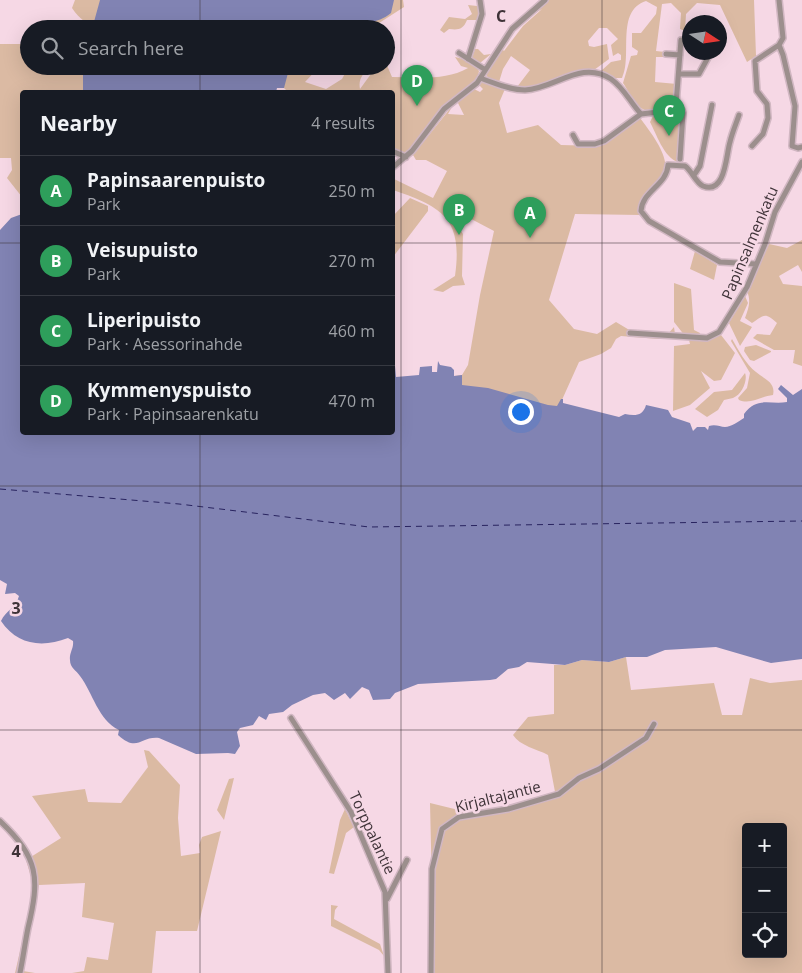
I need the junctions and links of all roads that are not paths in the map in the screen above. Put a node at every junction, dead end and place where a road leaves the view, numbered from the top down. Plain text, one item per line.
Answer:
1 (480, 0) edge
2 (545, 0) edge
3 (778, 0) edge
4 (682, 40) dead end
5 (779, 45) junction
6 (459, 53) dead end
7 (666, 54) dead end
8 (680, 55) junction
9 (468, 59) junction
10 (707, 60) edge
11 (484, 69) junction
12 (680, 74) junction
13 (480, 78) junction
14 (712, 105) dead end
15 (674, 108) junction
16 (644, 114) junction
17 (739, 115) dead end
18 (573, 135) dead end
19 (752, 146) dead end
20 (802, 147) edge
21 (395, 152) edge
22 (406, 157) junction
23 (680, 159) dead end
24 (802, 162) edge
25 (395, 166) edge
26 (694, 175) junction
27 (756, 264) junction
28 (630, 333) dead end
29 (292, 718) dead end
30 (654, 724) dead end
31 (0, 821) edge
32 (408, 860) dead end
33 (387, 900) junction
34 (20, 973) edge
35 (388, 973) edge
36 (431, 973) edge

1 - 9 street
2 - 11 street
3 - 5 street
4 - 8 street
5 - 19 street
5 - 20 street
6 - 9 street
7 - 8 street
8 - 12 street
9 - 11 street
10 - 12 street
11 - 13 street
12 - 15 street
13 - 16 street
13 - 22 street
14 - 26 street
15 - 16 street
15 - 23 street
16 - 18 street
17 - 26 street
21 - 22 street
22 - 25 street
24 - 27 street, Papinsalmenkatu
26 - 27 street
27 - 28 street, Papinsalmenkatu
29 - 33 street, Torppalantie
30 - 36 street, Kirjaltajantie
31 - 34 street
32 - 33 street
33 - 35 street, Torppalantie

